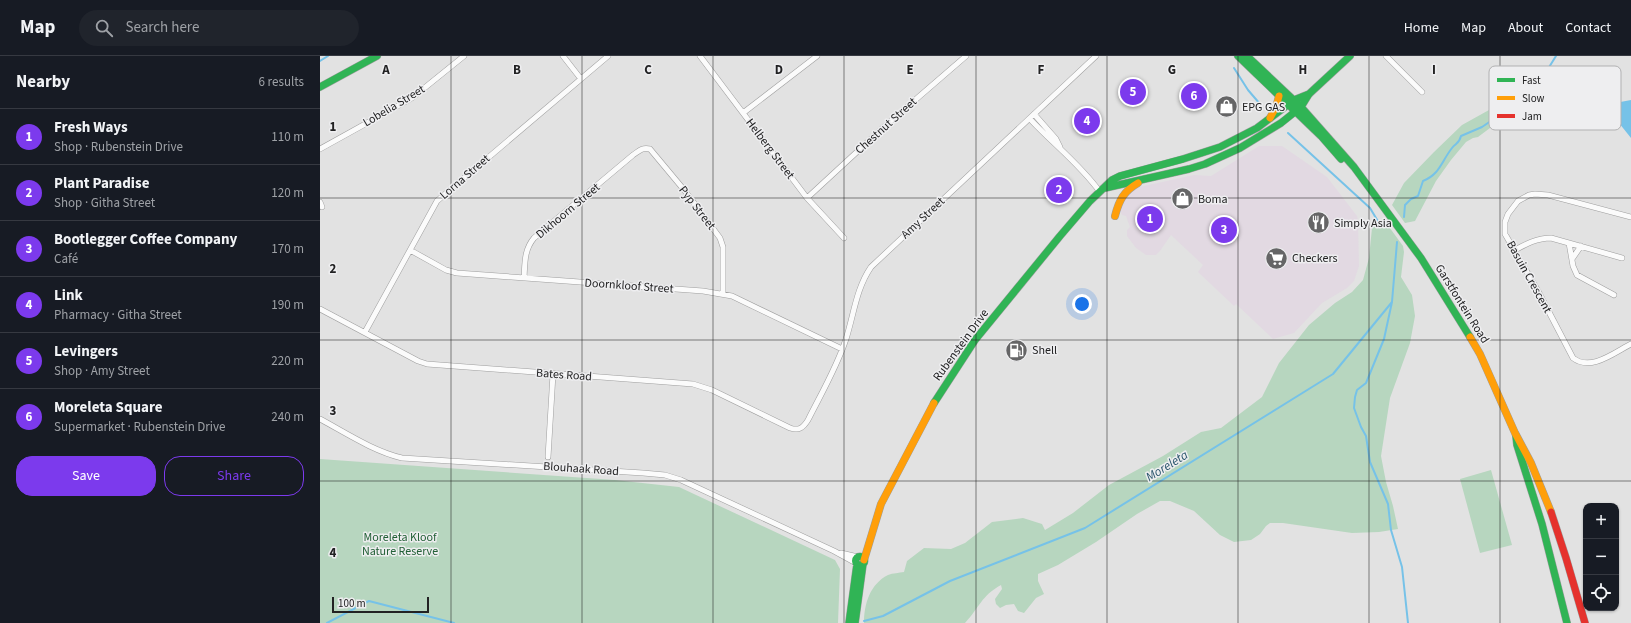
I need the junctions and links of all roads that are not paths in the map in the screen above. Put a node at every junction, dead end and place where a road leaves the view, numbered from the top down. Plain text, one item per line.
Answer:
1 (377, 56) edge
2 (464, 56) edge
3 (562, 56) edge
4 (608, 56) edge
5 (700, 56) edge
6 (817, 56) edge
7 (966, 56) edge
8 (1096, 56) edge
9 (1238, 56) edge
10 (1247, 56) edge
11 (1350, 56) edge
12 (1386, 56) edge
13 (581, 79) junction
14 (320, 88) edge
15 (1422, 92) dead end
16 (1309, 94) junction
17 (1279, 96) junction
18 (1291, 103) junction
19 (1298, 109) junction
20 (743, 113) junction
21 (1034, 114) junction
22 (1030, 118) junction
23 (1269, 120) junction
24 (1060, 148) junction
25 (320, 149) edge
26 (633, 155) joint
27 (1145, 179) junction
28 (1102, 190) junction
29 (807, 198) junction
30 (1115, 216) dead end
31 (1631, 217) edge
32 (844, 238) dead end
33 (1569, 243) junction
34 (1581, 246) junction
35 (410, 250) junction
36 (1514, 250) junction
37 (1622, 258) dead end
38 (1572, 259) junction
39 (524, 278) junction
40 (723, 294) junction
41 (1614, 294) dead end
42 (320, 309) edge
43 (365, 332) junction
44 (1631, 344) edge
45 (842, 349) junction
46 (553, 374) junction
47 (320, 419) edge
48 (808, 420) joint
49 (1515, 433) junction
50 (548, 457) dead end
51 (860, 561) junction
52 (849, 623) edge
53 (855, 623) edge
54 (1567, 623) edge
55 (1585, 623) edge

1 - 14 street
2 - 25 street, Lobelia Street
3 - 13 street
4 - 13 street, Lorna Street
5 - 20 street, Helberg Street
6 - 20 street
7 - 29 street, Chestnut Street
8 - 21 street, Amy Street
9 - 17 street, Garstfontein Road
10 - 18 street, Garstfontein Road
11 - 16 street
12 - 15 street
13 - 35 street, Lorna Street
16 - 18 street, Rubenstein Drive
16 - 19 street
17 - 18 street, Garstfontein Road
17 - 23 street
18 - 19 street, Garstfontein Road
18 - 23 street, Rubenstein Drive
19 - 27 street
19 - 49 street, Garstfontein Road
20 - 29 street, Helberg Street
21 - 22 street, Amy Street
21 - 24 street
22 - 24 street
22 - 45 street, Amy Street
23 - 28 street, Rubenstein Drive
24 - 28 street
26 - 39 street, Dikhoorn Street
26 - 40 street, Pyp Street
27 - 28 street
27 - 30 street
28 - 51 street, Rubenstein Drive
29 - 32 street, Helberg Street
31 - 36 street, Basuin Crescent
33 - 34 street
33 - 36 street
33 - 38 street
34 - 37 street
34 - 38 street
35 - 39 street, Doornkloof Street
35 - 43 street, Lorna Street
36 - 44 street, Basuin Crescent
38 - 41 street
39 - 40 street, Doornkloof Street
40 - 45 street, Doornkloof Street
42 - 43 street, Bates Road
43 - 46 street, Bates Road
45 - 48 street, Amy Street
46 - 48 street, Bates Road
46 - 50 street
47 - 51 street, Blouhaak Road
49 - 54 street, Garstfontein Road
49 - 55 street, Garstfontein Road
51 - 52 street, Rubenstein Drive
51 - 53 street, Rubenstein Drive

